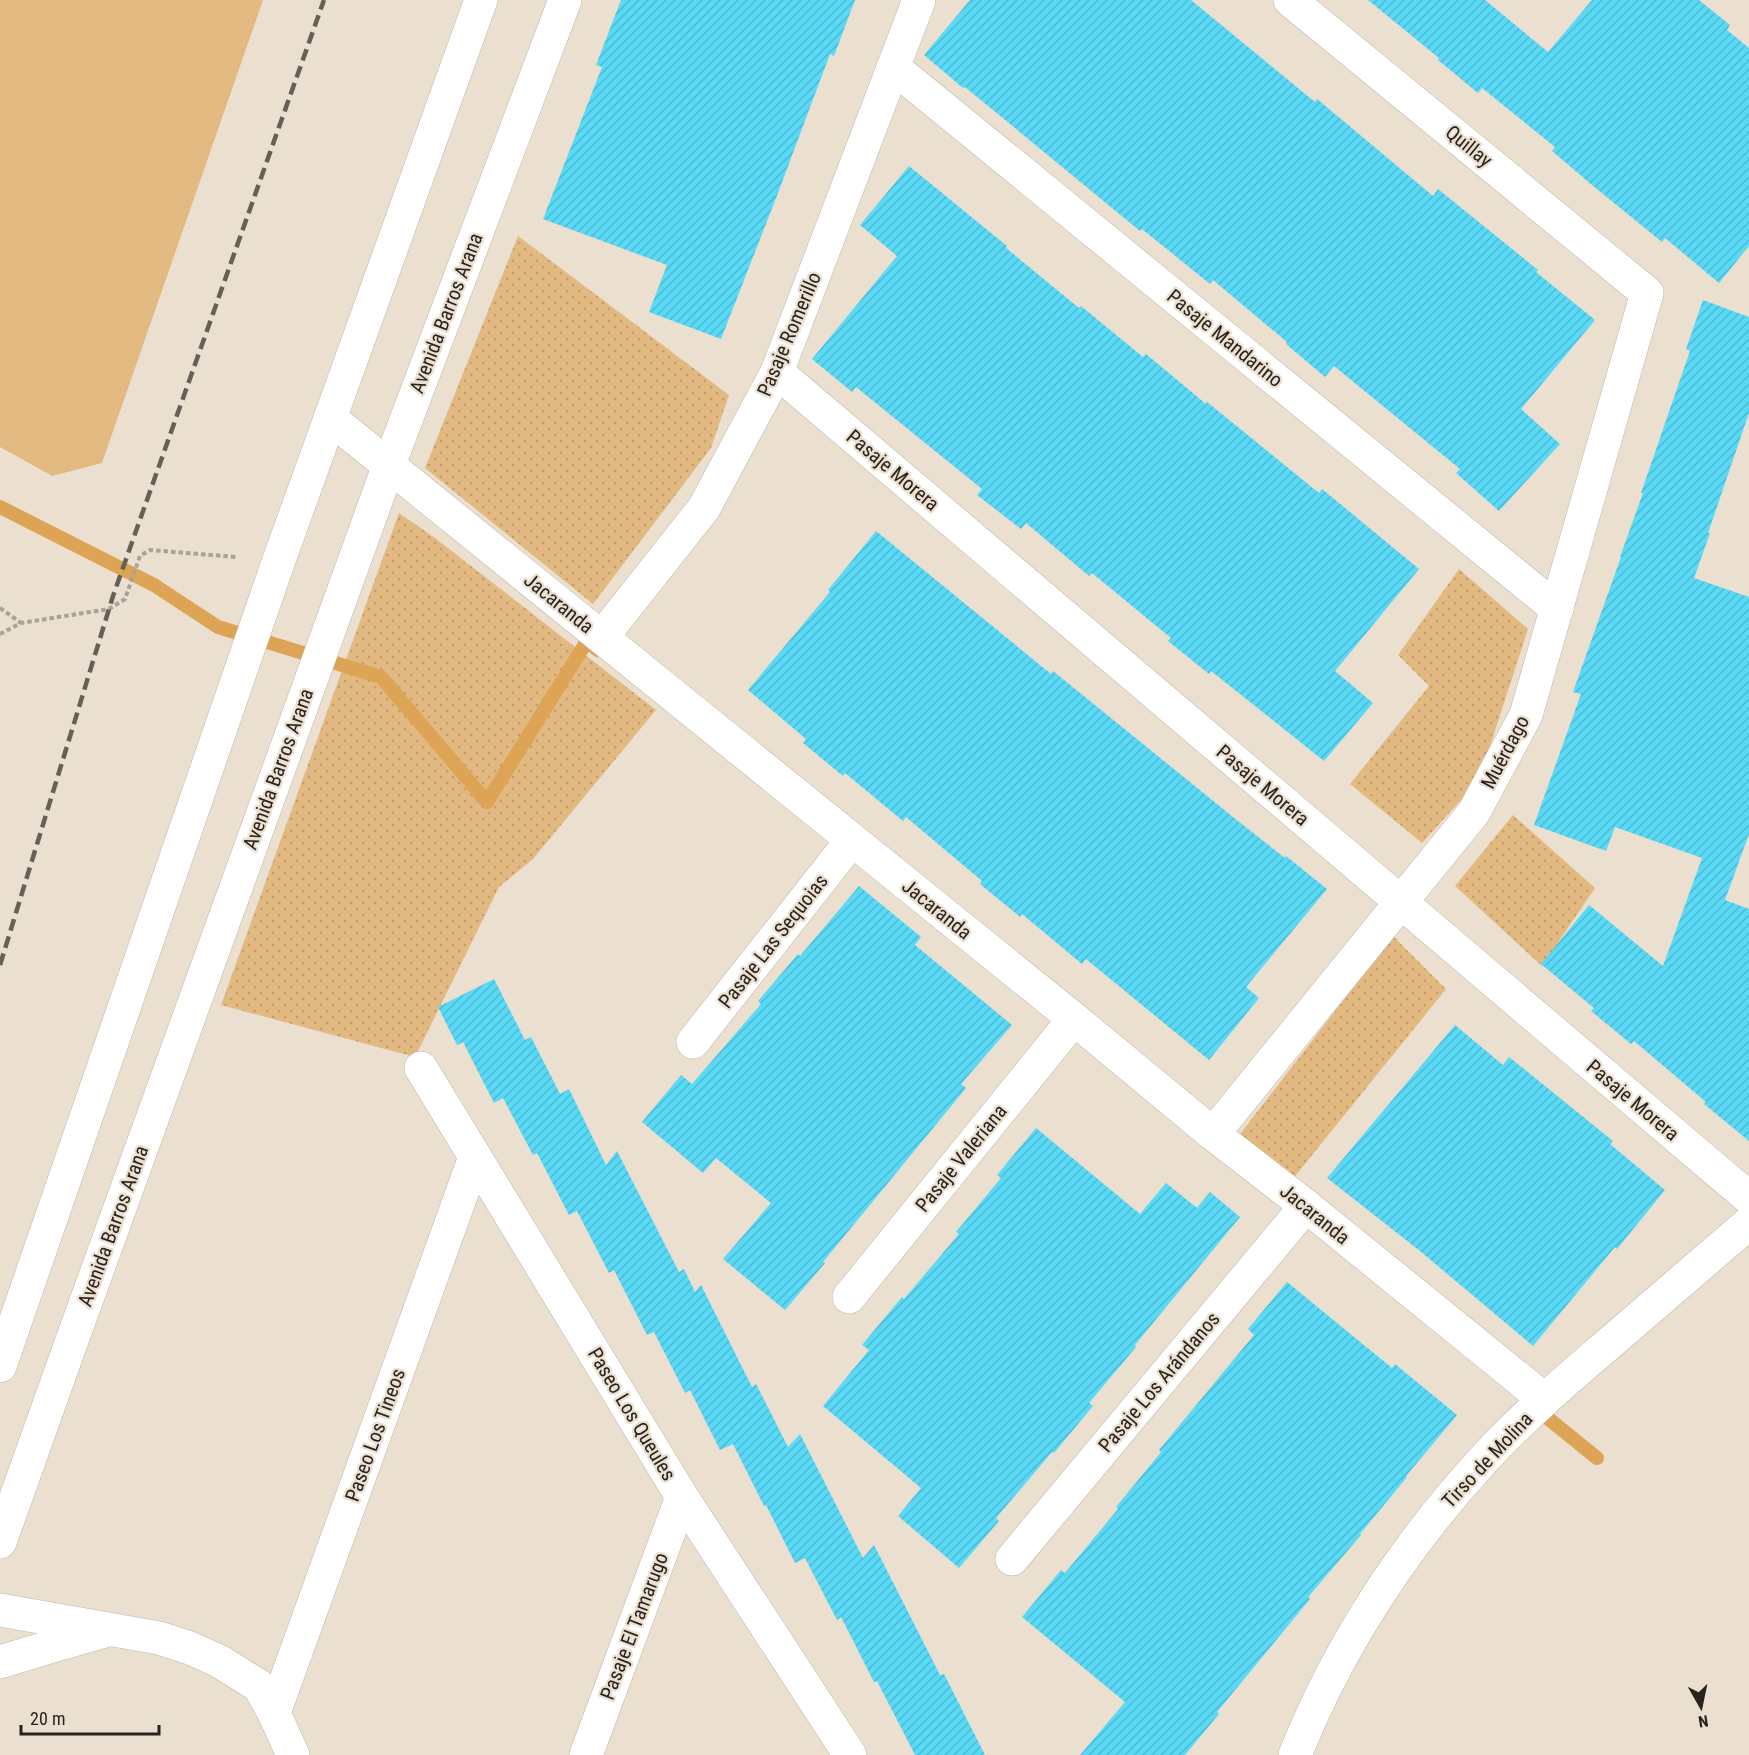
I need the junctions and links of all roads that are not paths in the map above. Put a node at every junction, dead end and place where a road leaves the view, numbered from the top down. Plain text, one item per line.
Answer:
1 (481, 0) edge
2 (565, 0) edge
3 (918, 0) edge
4 (1290, 0) edge
5 (893, 67) junction
6 (1647, 292) joint
7 (777, 372) junction
8 (330, 418) junction
9 (389, 465) junction
10 (1557, 609) junction
11 (602, 637) junction
12 (852, 840) junction
13 (1401, 902) junction
14 (1074, 1019) junction
15 (693, 1042) dead end
16 (421, 1068) dead end
17 (1213, 1134) junction
18 (475, 1157) junction
19 (1749, 1198) edge
20 (1306, 1206) junction
21 (1749, 1223) edge
22 (849, 1296) dead end
23 (0, 1366) edge
24 (1544, 1399) junction
25 (682, 1497) junction
26 (0, 1542) edge
27 (1012, 1559) dead end
28 (0, 1610) edge
29 (114, 1629) junction
30 (0, 1662) edge
31 (274, 1713) junction
32 (293, 1755) edge
33 (586, 1755) edge
34 (850, 1755) edge
35 (1295, 1755) edge

1 - 8 street
2 - 9 street, Avenida Barros Arana
3 - 5 street, Pasaje Romerillo
4 - 6 street, Quillay
5 - 7 street, Pasaje Romerillo
5 - 10 street, Pasaje Mandarino
6 - 10 street, Muérdago
7 - 11 street, Pasaje Romerillo
7 - 13 street, Pasaje Morera
8 - 9 street, Jacaranda
8 - 23 street
9 - 11 street, Jacaranda
9 - 26 street, Avenida Barros Arana
10 - 13 street, Muérdago
11 - 12 street, Jacaranda
12 - 14 street, Jacaranda
12 - 15 street, Pasaje Las Sequoias
13 - 17 street, Muérdago
13 - 19 street, Pasaje Morera
14 - 17 street, Jacaranda
14 - 22 street, Pasaje Valeriana
16 - 18 street, Paseo Los Queules
17 - 20 street, Jacaranda
18 - 25 street, Paseo Los Queules
18 - 31 street, Paseo Los Tineos
20 - 24 street, Jacaranda
20 - 27 street, Pasaje Los Arándanos
21 - 24 street, Tirso de Molina
24 - 35 street, Tirso de Molina
25 - 33 street, Pasaje El Tamarugo
25 - 34 street, Paseo Los Queules
28 - 29 street
29 - 30 street
29 - 31 street
31 - 32 street

